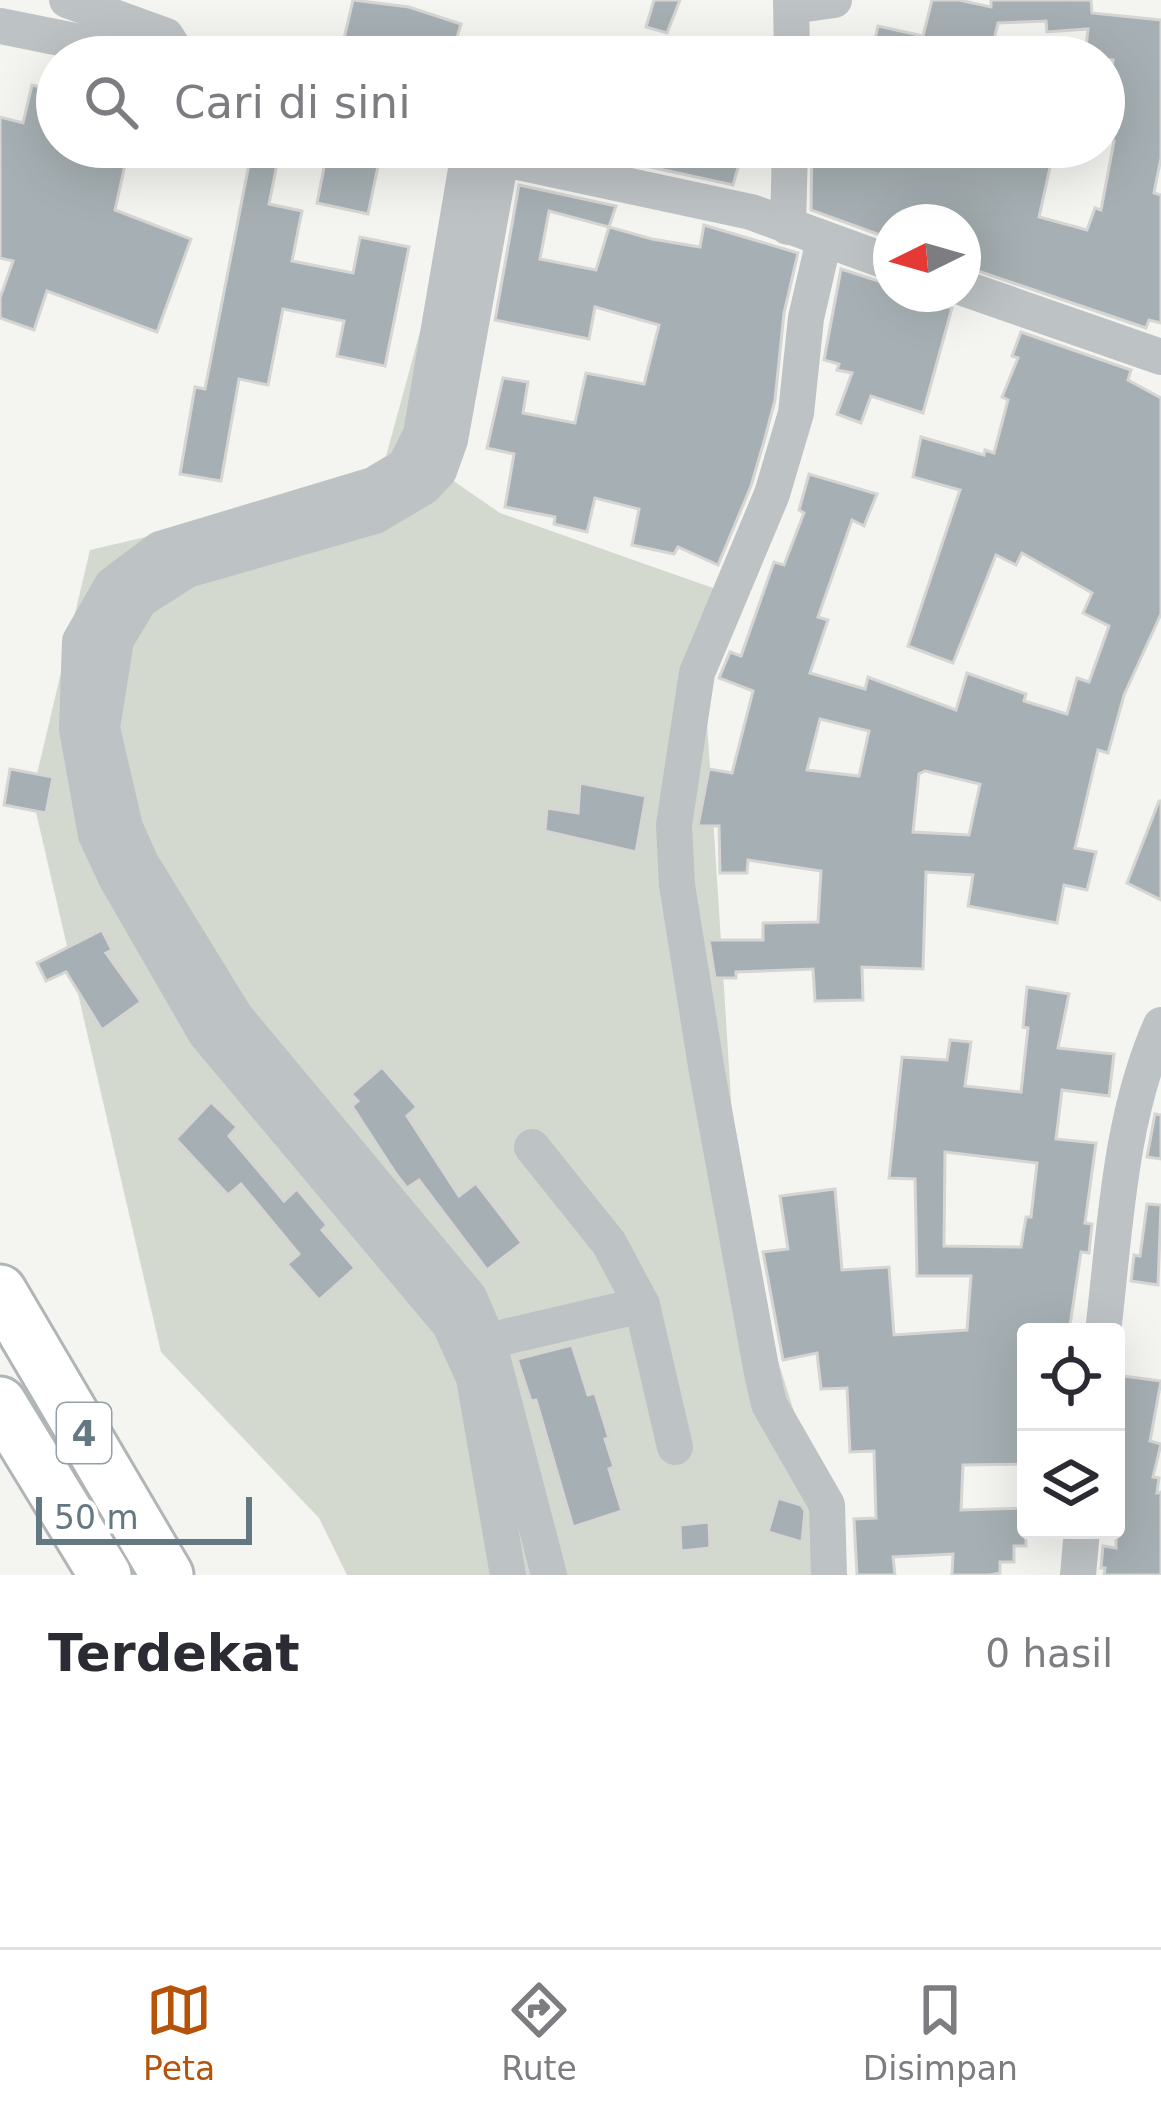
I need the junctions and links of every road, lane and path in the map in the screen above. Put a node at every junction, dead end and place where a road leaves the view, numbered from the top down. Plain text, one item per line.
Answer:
1 (68, 0) edge
2 (834, 0) edge
3 (791, 3) edge
4 (0, 26) edge
5 (50, 36) edge
6 (166, 36) edge
7 (792, 36) edge
8 (473, 168) edge
9 (549, 168) edge
10 (789, 168) edge
11 (788, 227) junction
12 (824, 240) junction
13 (873, 257) edge
14 (981, 294) edge
15 (1161, 357) edge
16 (436, 437) junction
17 (1161, 1025) edge
18 (532, 1147) dead end
19 (0, 1292) edge
20 (642, 1306) junction
21 (1104, 1323) edge
22 (488, 1341) junction
23 (0, 1403) edge
24 (675, 1447) dead end
25 (1081, 1539) edge
26 (105, 1575) edge
27 (167, 1575) edge
28 (508, 1575) edge
29 (550, 1575) edge
30 (829, 1575) edge
31 (1078, 1575) edge

1 - 6 street
2 - 3 street
3 - 7 street
4 - 5 street
8 - 16 street
9 - 11 street
10 - 11 street
11 - 12 street
12 - 13 street
12 - 30 street
14 - 15 street
16 - 22 street
16 - 28 street
17 - 21 street
18 - 20 street
19 - 27 highway, 4
20 - 22 street
20 - 24 street
22 - 29 street
23 - 26 highway, 4
25 - 31 street

